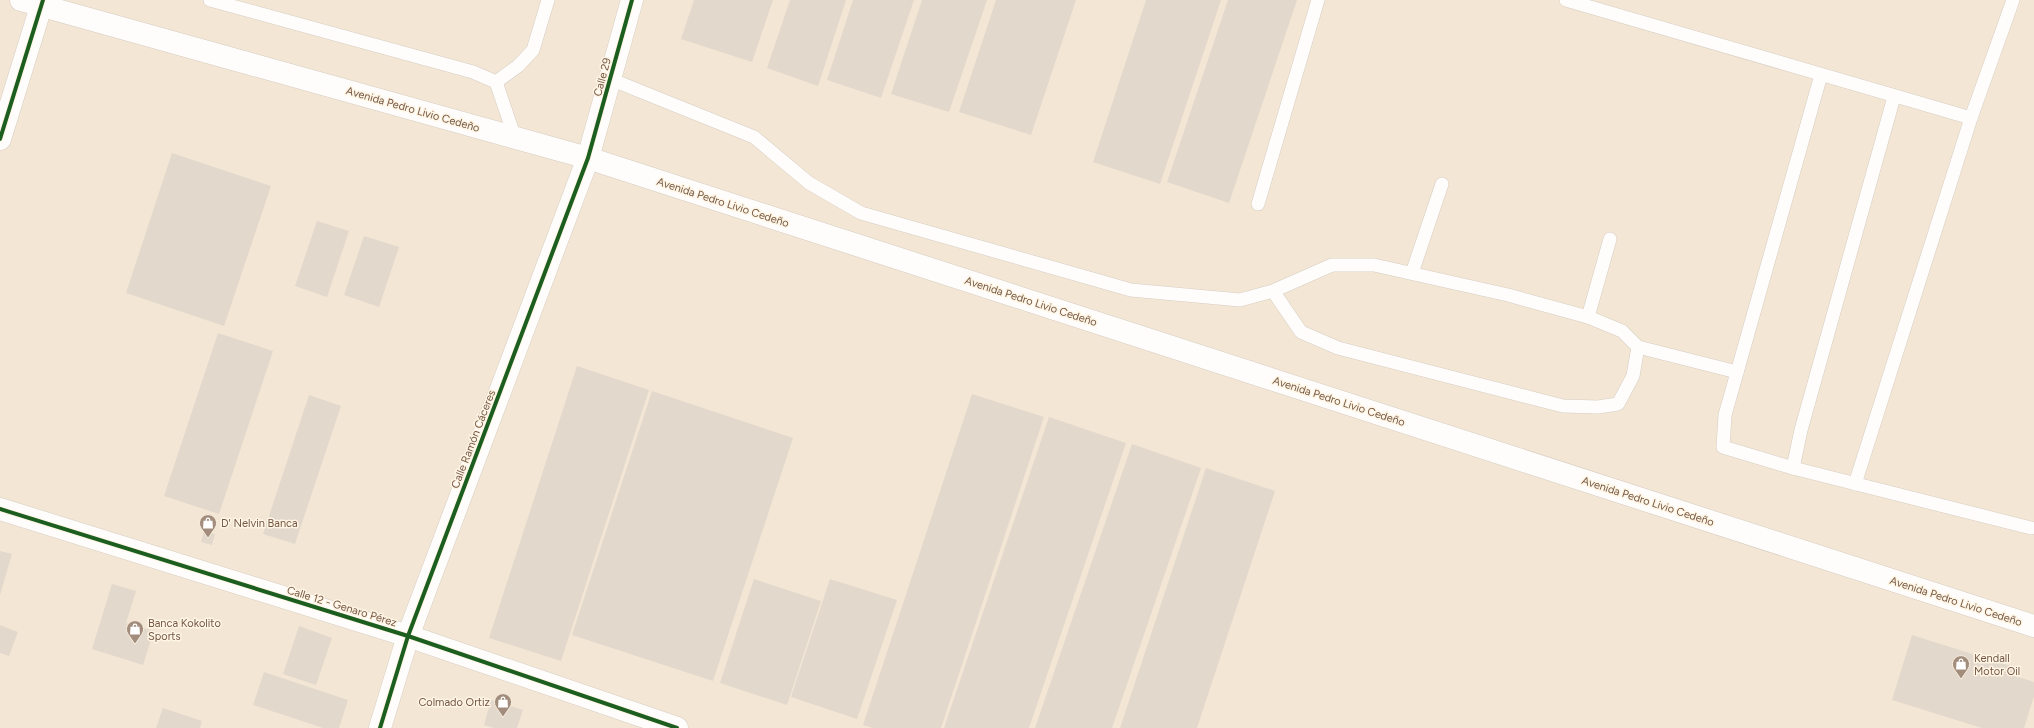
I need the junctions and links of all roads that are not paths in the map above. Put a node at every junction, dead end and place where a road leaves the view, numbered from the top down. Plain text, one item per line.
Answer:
1 (210, 0) edge
2 (548, 0) edge
3 (632, 0) edge
4 (1318, 0) edge
5 (1566, 0) edge
6 (2013, 0) edge
7 (35, 2) edge
8 (1821, 75) junction
9 (610, 79) junction
10 (496, 82) junction
11 (1894, 97) junction
12 (1971, 118) junction
13 (515, 138) junction
14 (0, 139) edge
15 (588, 158) junction
16 (1442, 184) dead end
17 (1258, 204) dead end
18 (1610, 239) dead end
19 (1412, 273) junction
20 (1273, 291) junction
21 (1588, 317) junction
22 (1638, 347) junction
23 (1737, 372) junction
24 (1792, 468) junction
25 (1855, 484) junction
26 (0, 509) edge
27 (2031, 528) dead end
28 (2034, 626) edge
29 (408, 636) junction
30 (380, 728) edge
31 (677, 728) edge

1 - 10 lane
2 - 10 lane
3 - 9 main road, Calle 29
4 - 17 lane
5 - 8 lane
6 - 12 lane
7 - 13 main road, Avenida Pedro Livio Cedeño
7 - 14 main road
8 - 11 lane
8 - 23 lane
9 - 15 main road, Calle 29
9 - 20 lane
10 - 13 lane
11 - 12 lane
11 - 24 lane
12 - 25 lane
13 - 15 main road, Avenida Pedro Livio Cedeño
15 - 28 main road, Avenida Pedro Livio Cedeño
15 - 29 main road, Calle Ramón Cáceres
16 - 19 lane
18 - 21 lane
19 - 20 lane
19 - 21 lane
20 - 22 lane
21 - 22 lane
22 - 23 lane
23 - 24 lane
24 - 25 lane
25 - 27 lane
26 - 29 main road, Calle 12 - Genaro Pérez
29 - 30 main road, Calle Ramón Cáceres
29 - 31 main road, Calle 12 - Genaro Pérez

